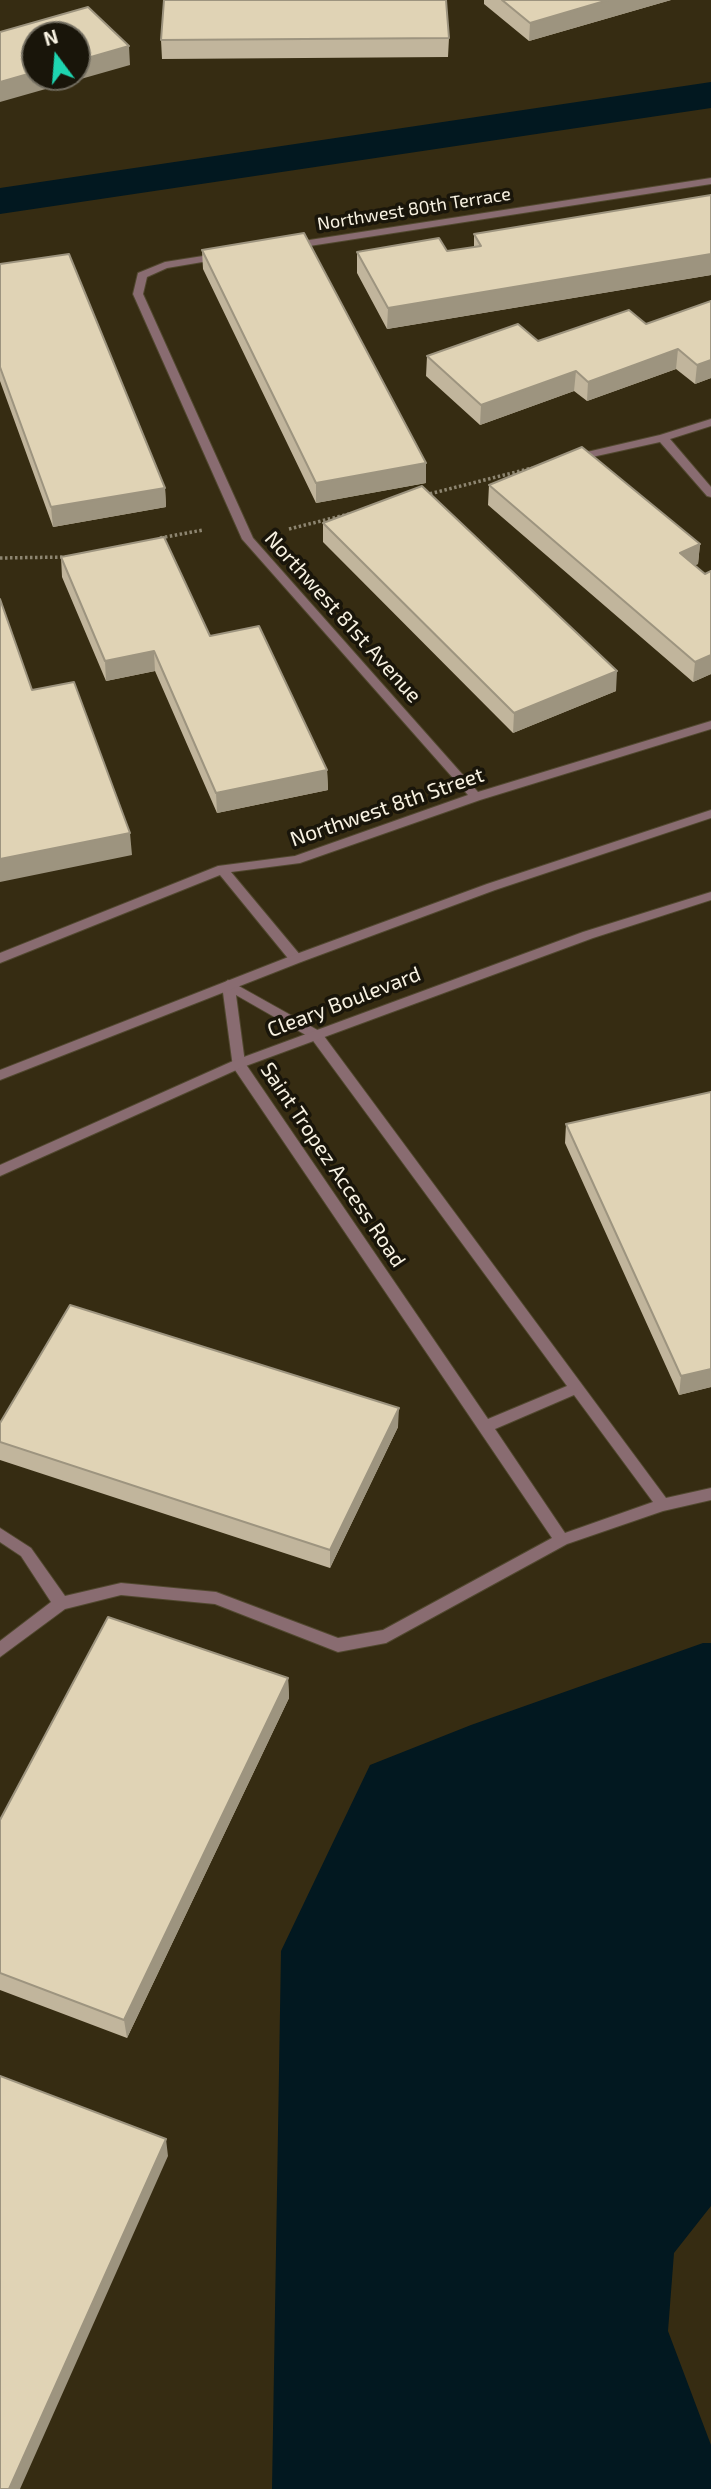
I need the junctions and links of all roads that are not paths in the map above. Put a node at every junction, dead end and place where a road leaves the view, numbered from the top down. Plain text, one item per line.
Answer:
1 (711, 181) edge
2 (275, 248) edge
3 (234, 255) edge
4 (711, 422) edge
5 (663, 438) junction
6 (542, 466) edge
7 (711, 494) edge
8 (711, 725) edge
9 (476, 797) junction
10 (711, 814) edge
11 (222, 869) junction
12 (711, 896) edge
13 (0, 958) edge
14 (296, 959) junction
15 (228, 985) junction
16 (316, 1035) junction
17 (238, 1064) junction
18 (0, 1076) edge
19 (0, 1171) edge
20 (576, 1388) junction
21 (485, 1427) junction
22 (711, 1494) edge
23 (663, 1505) junction
24 (0, 1534) edge
25 (562, 1540) junction
26 (61, 1603) junction
27 (0, 1650) edge

1 - 2 street, Northwest 80th Terrace
3 - 9 street, Northwest 81st Avenue
4 - 5 street
5 - 6 street
5 - 7 street
8 - 9 street, Northwest 8th Street
9 - 11 street, Northwest 8th Street
10 - 14 street
11 - 13 street, Northwest 8th Street
11 - 14 street
12 - 16 street, Cleary Boulevard
14 - 15 street
15 - 16 street
15 - 17 street, Saint Tropez Access Road
15 - 18 street
16 - 17 street, Cleary Boulevard
16 - 20 street
17 - 19 street, Cleary Boulevard
17 - 21 street, Saint Tropez Access Road
20 - 21 street
20 - 23 street
21 - 25 street, Saint Tropez Access Road
22 - 23 street
23 - 25 street
24 - 26 street
25 - 26 street
26 - 27 street

